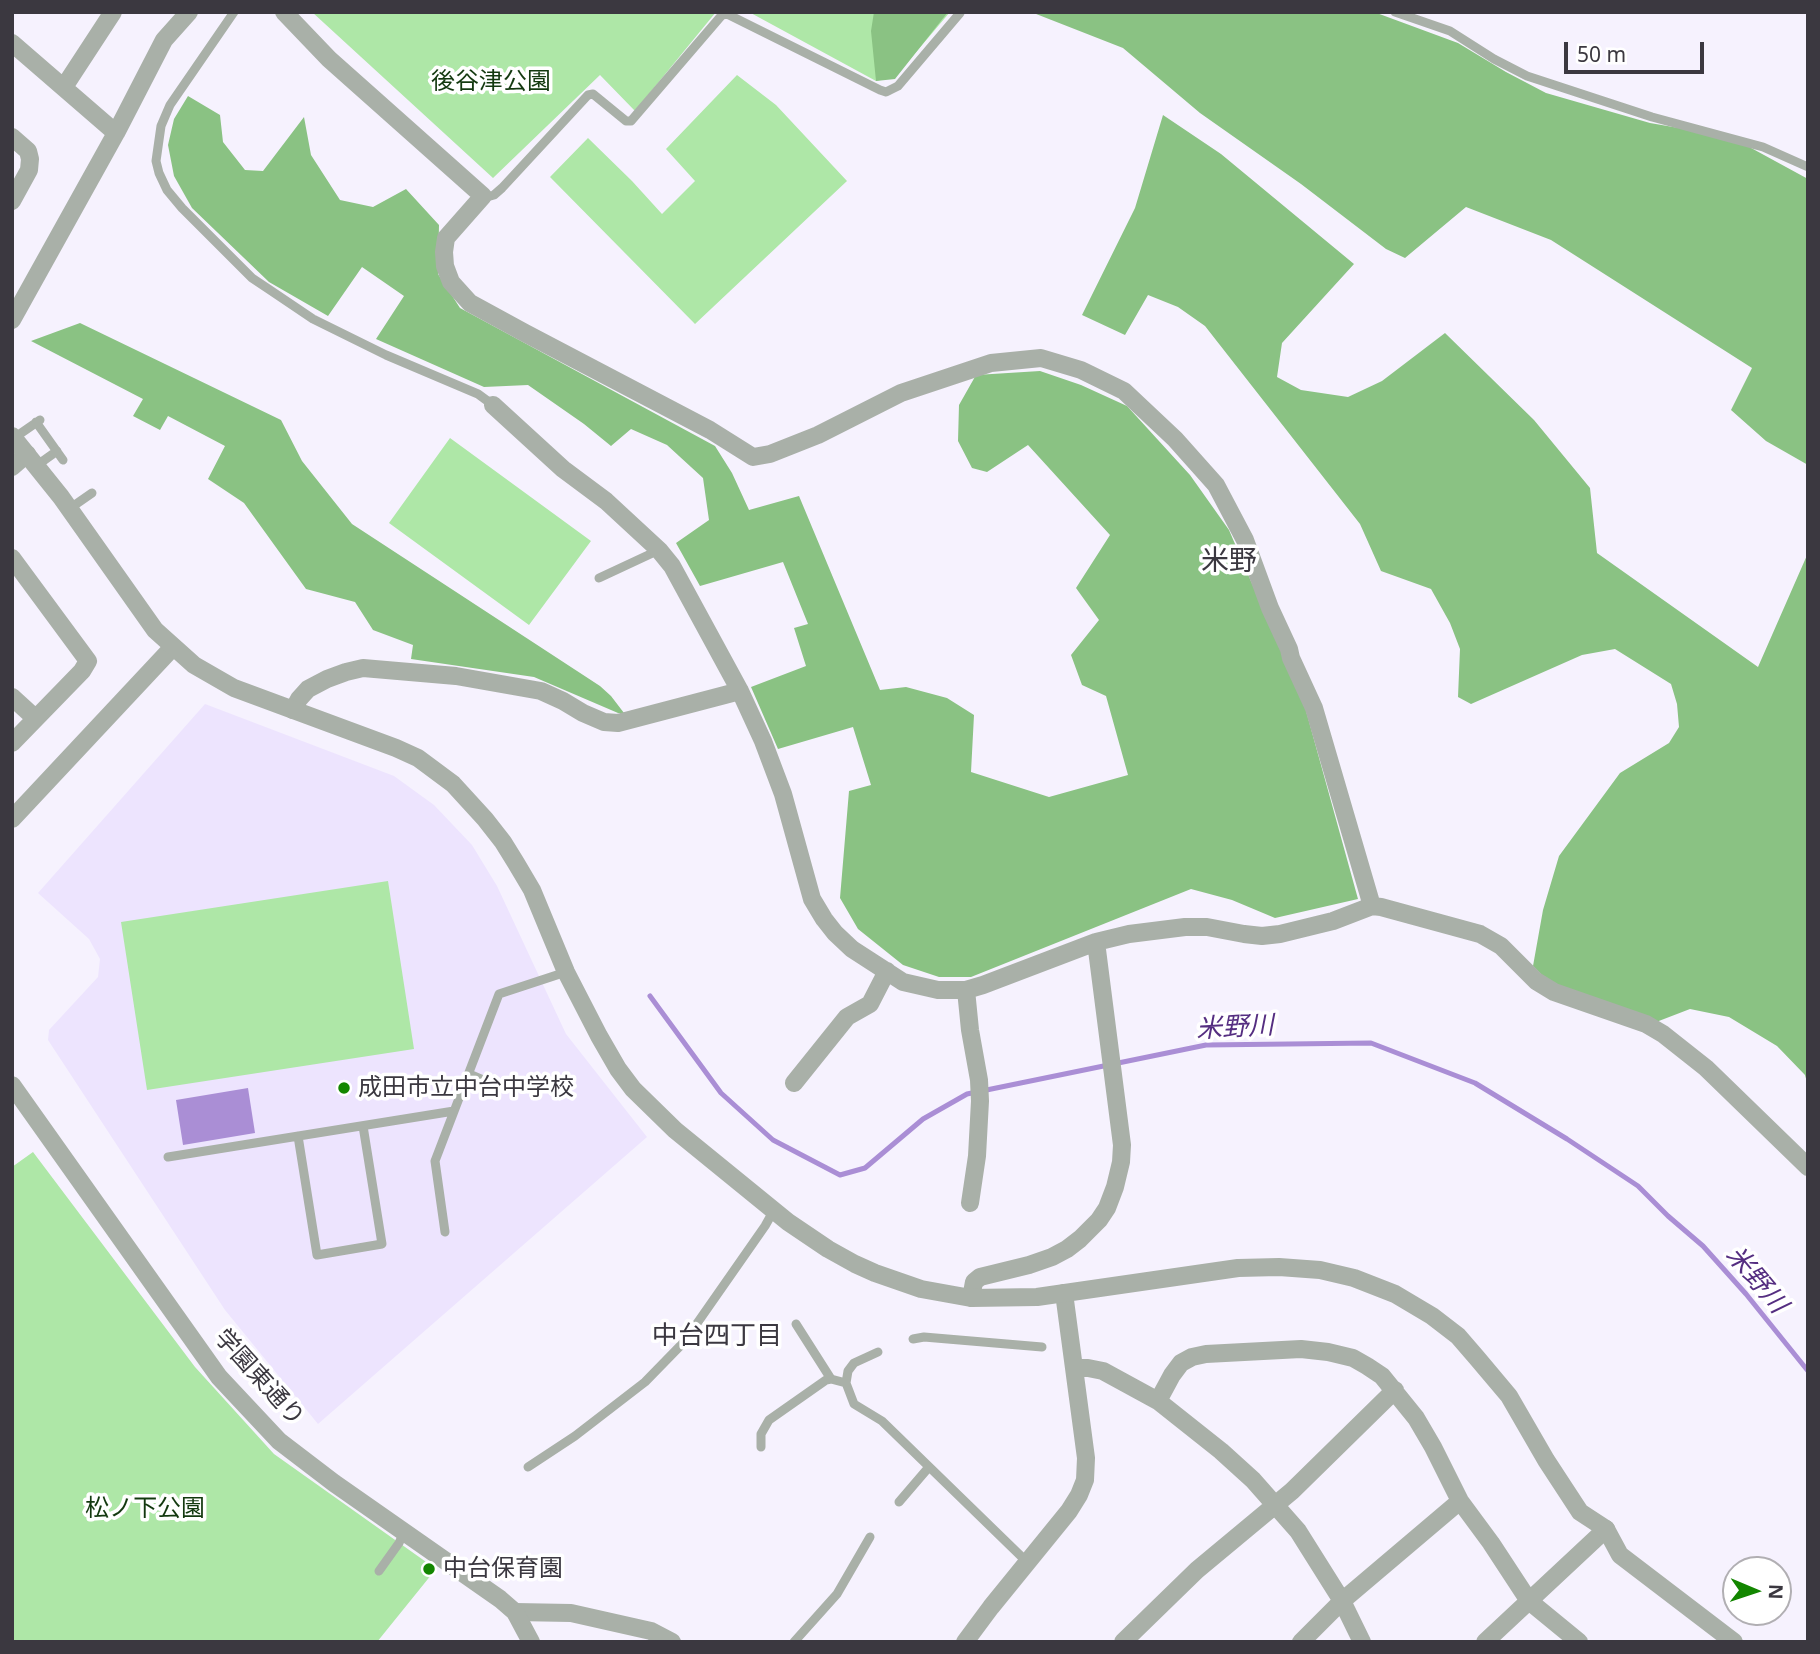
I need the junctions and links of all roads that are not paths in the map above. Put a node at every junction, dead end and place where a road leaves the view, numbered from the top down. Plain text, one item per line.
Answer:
1 (113, 12) edge
2 (189, 12) edge
3 (234, 12) edge
4 (284, 12) edge
5 (1395, 12) edge
6 (960, 13) edge
7 (12, 43) edge
8 (64, 87) junction
9 (117, 133) junction
10 (12, 137) edge
11 (1808, 167) edge
12 (483, 196) junction
13 (12, 201) edge
14 (13, 315) edge
15 (493, 405) joint
16 (13, 437) edge
17 (57, 451) junction
18 (32, 460) junction
19 (63, 460) dead end
20 (12, 467) edge
21 (92, 493) dead end
22 (69, 509) junction
23 (659, 550) junction
24 (12, 558) edge
25 (599, 578) dead end
26 (173, 647) junction
27 (740, 691) junction
28 (12, 697) edge
29 (293, 710) junction
30 (35, 718) junction
31 (12, 743) edge
32 (14, 814) edge
33 (1372, 906) junction
34 (1096, 943) junction
35 (887, 971) junction
36 (566, 972) junction
37 (966, 990) junction
38 (468, 1074) junction
39 (794, 1083) dead end
40 (12, 1085) edge
41 (498, 1086) dead end
42 (454, 1111) junction
43 (363, 1126) junction
44 (298, 1136) junction
45 (168, 1157) dead end
46 (1808, 1167) edge
47 (970, 1203) dead end
48 (774, 1210) junction
49 (444, 1231) dead end
50 (1064, 1293) junction
51 (971, 1298) junction
52 (796, 1324) dead end
53 (913, 1339) dead end
54 (1042, 1347) dead end
55 (878, 1352) dead end
56 (1074, 1368) junction
57 (831, 1379) junction
58 (846, 1383) junction
59 (1395, 1391) junction
60 (1157, 1401) junction
61 (761, 1447) dead end
62 (528, 1467) dead end
63 (929, 1467) junction
64 (1460, 1501) junction
65 (899, 1502) dead end
66 (1276, 1504) junction
67 (1606, 1529) junction
68 (404, 1532) junction
69 (870, 1537) dead end
70 (1027, 1562) junction
71 (379, 1571) dead end
72 (1342, 1601) junction
73 (1529, 1601) junction
74 (515, 1612) junction
75 (531, 1642) edge
76 (672, 1642) edge
77 (794, 1642) edge
78 (965, 1642) edge
79 (1123, 1642) edge
80 (1301, 1642) edge
81 (1362, 1642) edge
82 (1485, 1642) edge
83 (1579, 1642) edge
84 (1734, 1642) edge

1 - 8 street
2 - 9 street
3 - 15 lane
4 - 12 street
5 - 11 lane
6 - 12 lane
7 - 8 street
8 - 9 street
9 - 14 street
10 - 13 street
12 - 33 street
15 - 23 street
16 - 17 lane
16 - 18 street
17 - 18 lane
17 - 19 lane
18 - 20 street
18 - 22 street
21 - 22 lane
22 - 26 street
23 - 25 lane
23 - 27 street
24 - 30 street
26 - 29 street
26 - 32 street
27 - 29 street
27 - 35 street
28 - 30 street
29 - 36 street
30 - 31 street
33 - 34 street
33 - 46 street
34 - 37 street
34 - 51 street
35 - 37 street
35 - 39 street
36 - 38 lane
36 - 48 street
37 - 47 street
38 - 41 lane
38 - 42 lane
40 - 68 street, 学園東通り
42 - 43 lane
42 - 49 lane
43 - 44 lane
43 - 44 lane
44 - 45 lane
48 - 51 street
48 - 62 lane
50 - 51 street
50 - 56 street
50 - 67 street
52 - 57 lane
53 - 54 lane
55 - 58 lane
56 - 60 street
56 - 70 street
57 - 58 lane
57 - 61 lane
58 - 63 lane
59 - 60 street
59 - 64 street
59 - 66 street
60 - 66 street
63 - 65 lane
63 - 70 lane
64 - 72 street
64 - 73 street
66 - 72 street
66 - 79 street
67 - 73 street
67 - 84 street
68 - 71 lane
68 - 74 street, 学園東通り
69 - 77 lane
70 - 78 street
72 - 80 street
72 - 81 street
73 - 82 street
73 - 83 street
74 - 75 street, 学園東通り
74 - 76 street

